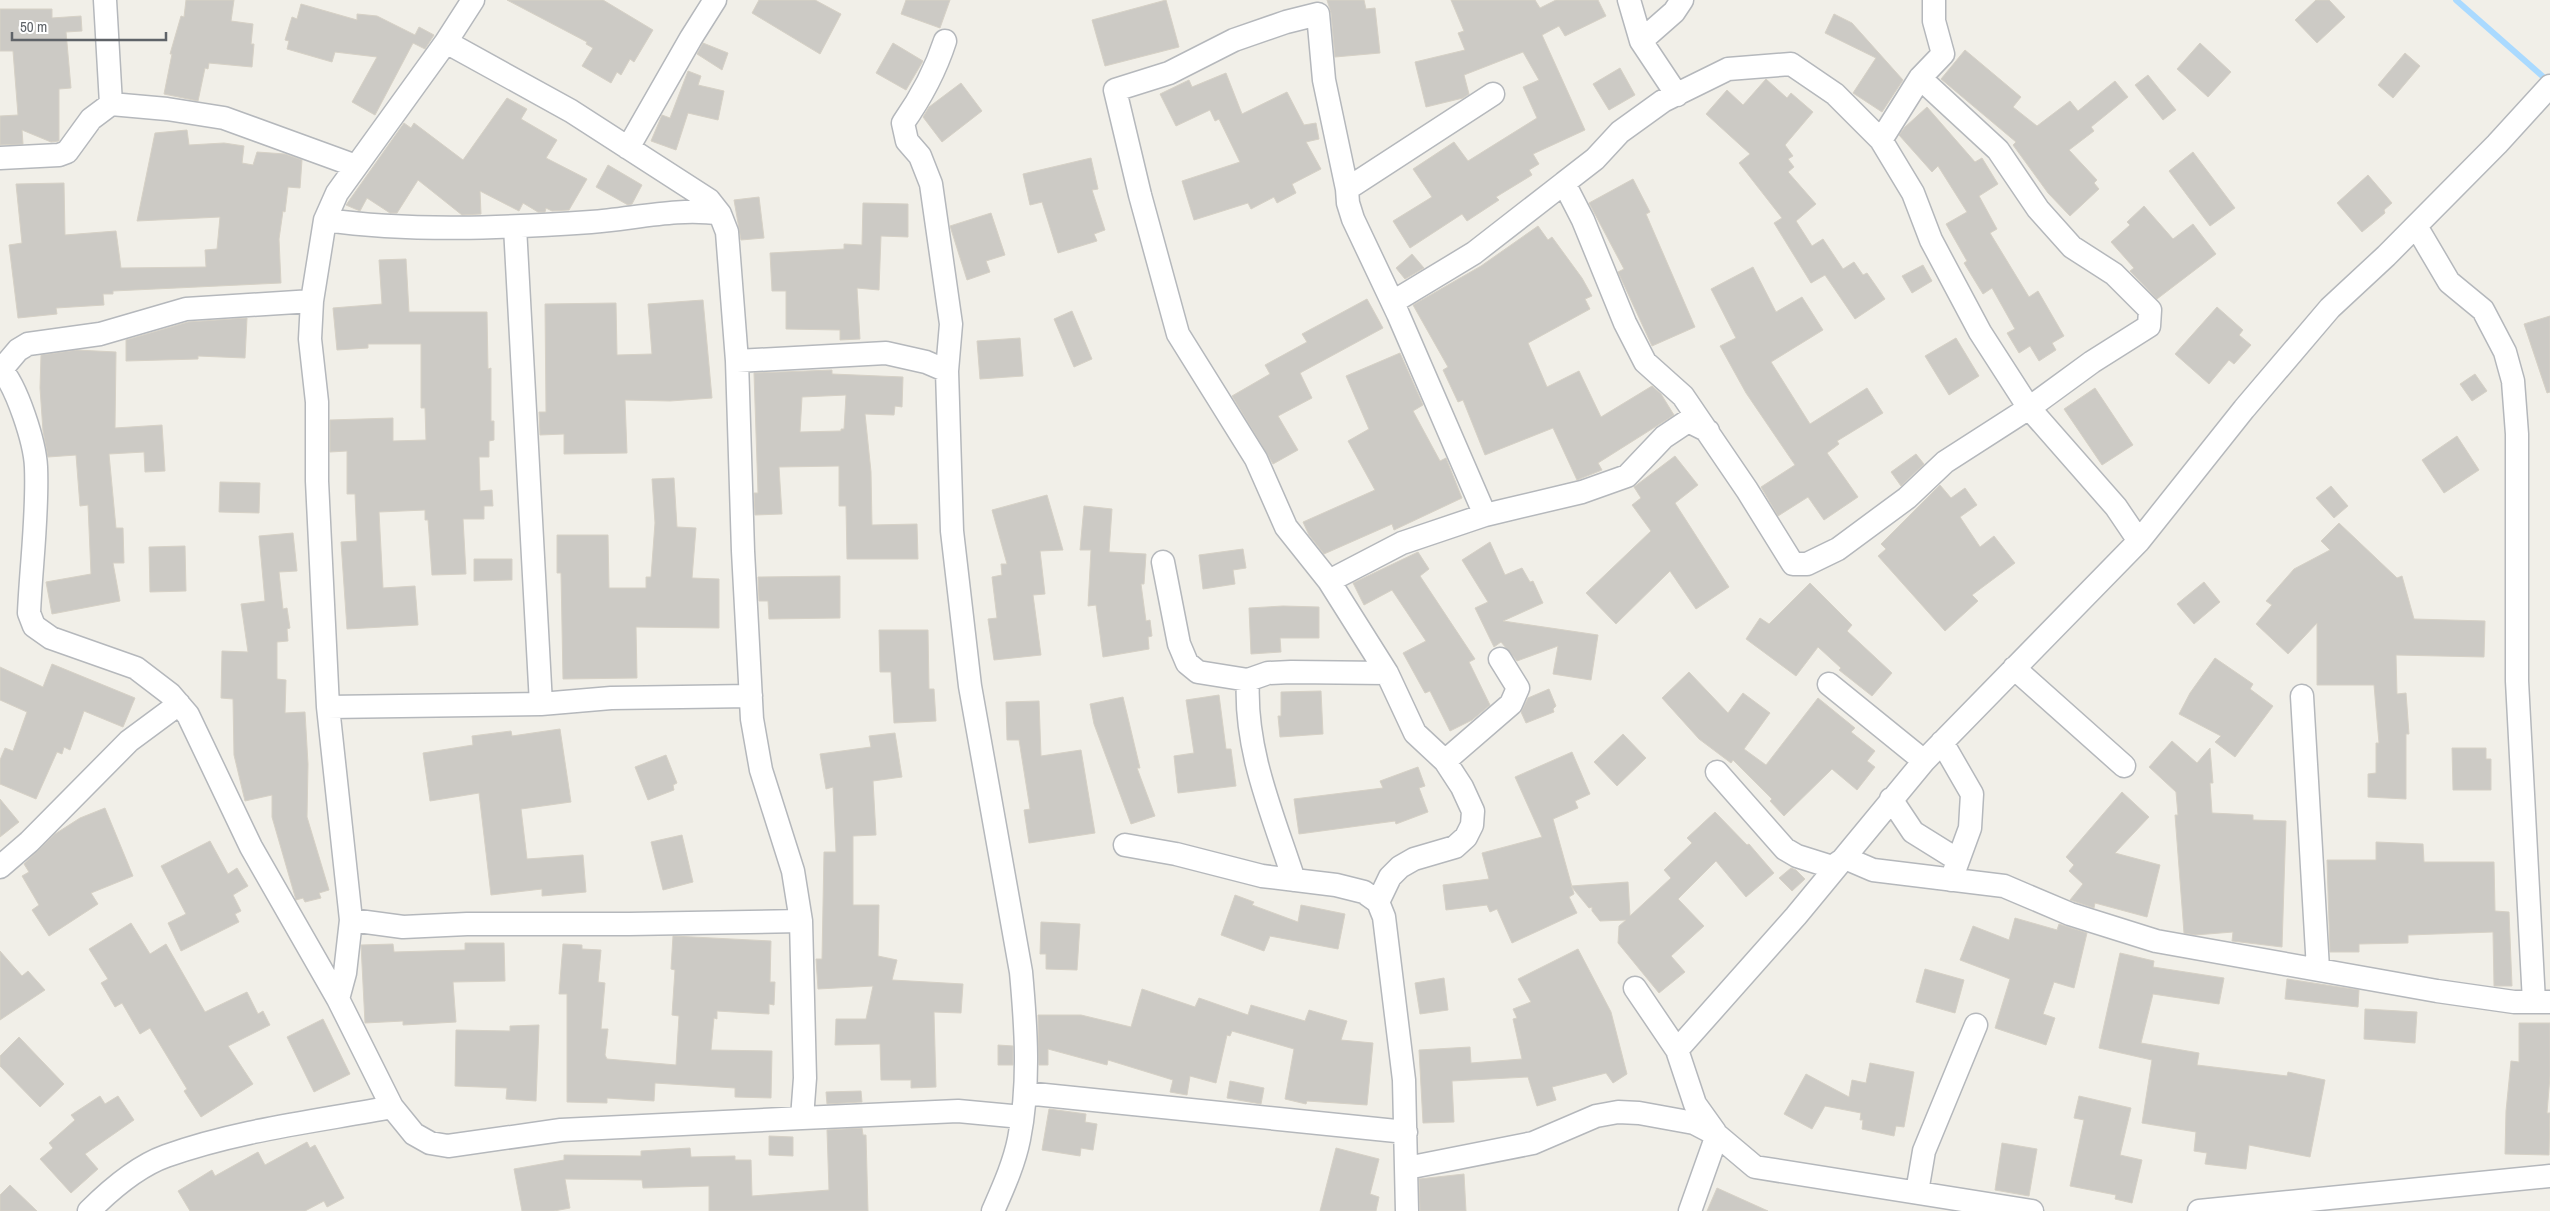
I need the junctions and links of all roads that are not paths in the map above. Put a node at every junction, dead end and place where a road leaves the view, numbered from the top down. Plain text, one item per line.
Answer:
1 (104, 0) edge
2 (473, 0) edge
3 (715, 0) edge
4 (1629, 0) edge
5 (1682, 0) edge
6 (1934, 0) edge
7 (945, 40) dead end
8 (1641, 41) junction
9 (446, 42) junction
10 (1920, 78) junction
11 (2550, 86) edge
12 (1494, 94) dead end
13 (1677, 95) junction
14 (111, 104) junction
15 (1881, 140) junction
16 (628, 148) junction
17 (0, 158) edge
18 (356, 166) junction
19 (1564, 183) junction
20 (1348, 189) junction
21 (720, 214) junction
22 (325, 220) junction
23 (2416, 226) junction
24 (515, 227) junction
25 (312, 301) junction
26 (1393, 302) junction
27 (737, 361) junction
28 (1, 369) edge
29 (946, 371) junction
30 (2029, 408) junction
31 (1708, 431) junction
32 (1485, 515) junction
33 (2139, 541) junction
34 (1163, 562) dead end
35 (1329, 581) junction
36 (1500, 659) dead end
37 (2014, 668) junction
38 (1387, 673) junction
39 (1248, 680) junction
40 (1829, 684) dead end
41 (751, 696) junction
42 (2302, 696) dead end
43 (179, 704) junction
44 (541, 704) junction
45 (328, 707) junction
46 (1942, 742) junction
47 (1445, 760) junction
48 (1924, 761) junction
49 (2124, 766) dead end
50 (1716, 772) dead end
51 (1891, 800) junction
52 (1125, 845) dead end
53 (1845, 858) junction
54 (0, 867) edge
55 (1955, 870) junction
56 (1294, 880) junction
57 (1378, 902) junction
58 (350, 920) junction
59 (801, 921) junction
60 (2318, 969) junction
61 (1634, 988) dead end
62 (338, 1000) junction
63 (2542, 1002) edge
64 (1976, 1025) dead end
65 (1677, 1050) junction
66 (1025, 1093) junction
67 (392, 1107) junction
68 (1022, 1117) junction
69 (802, 1118) junction
70 (1406, 1132) junction
71 (1717, 1135) junction
72 (1408, 1168) junction
73 (2550, 1176) edge
74 (1917, 1192) junction
75 (89, 1211) edge
76 (993, 1211) edge
77 (1407, 1211) edge
78 (1690, 1211) edge
79 (2032, 1211) edge
80 (2199, 1211) edge

1 - 14 street
2 - 9 street
3 - 16 street
4 - 8 street
5 - 8 street
6 - 10 street
7 - 29 street
8 - 13 street
9 - 16 street
9 - 18 street
10 - 15 street
10 - 30 street
11 - 23 street
12 - 20 street
13 - 15 street
13 - 19 street
14 - 17 street
14 - 18 street
15 - 30 street
16 - 21 street
18 - 22 street
19 - 26 street
19 - 31 street
20 - 26 street
20 - 35 street
21 - 24 street
21 - 27 street
22 - 24 street
22 - 25 street
23 - 33 street
23 - 63 street
24 - 44 street
25 - 28 street
25 - 45 street
26 - 32 street
27 - 29 street
27 - 41 street
28 - 43 street
29 - 66 street
30 - 31 street
30 - 33 street
31 - 32 street
32 - 35 street
33 - 37 street
34 - 39 street
35 - 38 street
36 - 47 street
37 - 46 street
37 - 49 street
38 - 39 street
38 - 47 street
39 - 56 street
40 - 48 street
41 - 44 street
41 - 59 street
42 - 60 street
43 - 54 street
43 - 62 street
44 - 45 street
45 - 58 street
46 - 48 street
46 - 55 street
47 - 57 street
48 - 51 street
50 - 53 street
51 - 53 street
51 - 55 street
52 - 56 street
53 - 55 street
53 - 65 street
55 - 60 street
56 - 57 street
57 - 70 street
58 - 59 street
58 - 62 street
59 - 69 street
60 - 63 street
61 - 65 street
62 - 67 street
64 - 74 street
65 - 71 street
66 - 68 street
66 - 70 street
67 - 69 street
67 - 75 street
68 - 69 street
68 - 76 street
70 - 72 street
71 - 72 street
71 - 74 street
71 - 78 street
72 - 77 street
73 - 80 street
74 - 79 street

